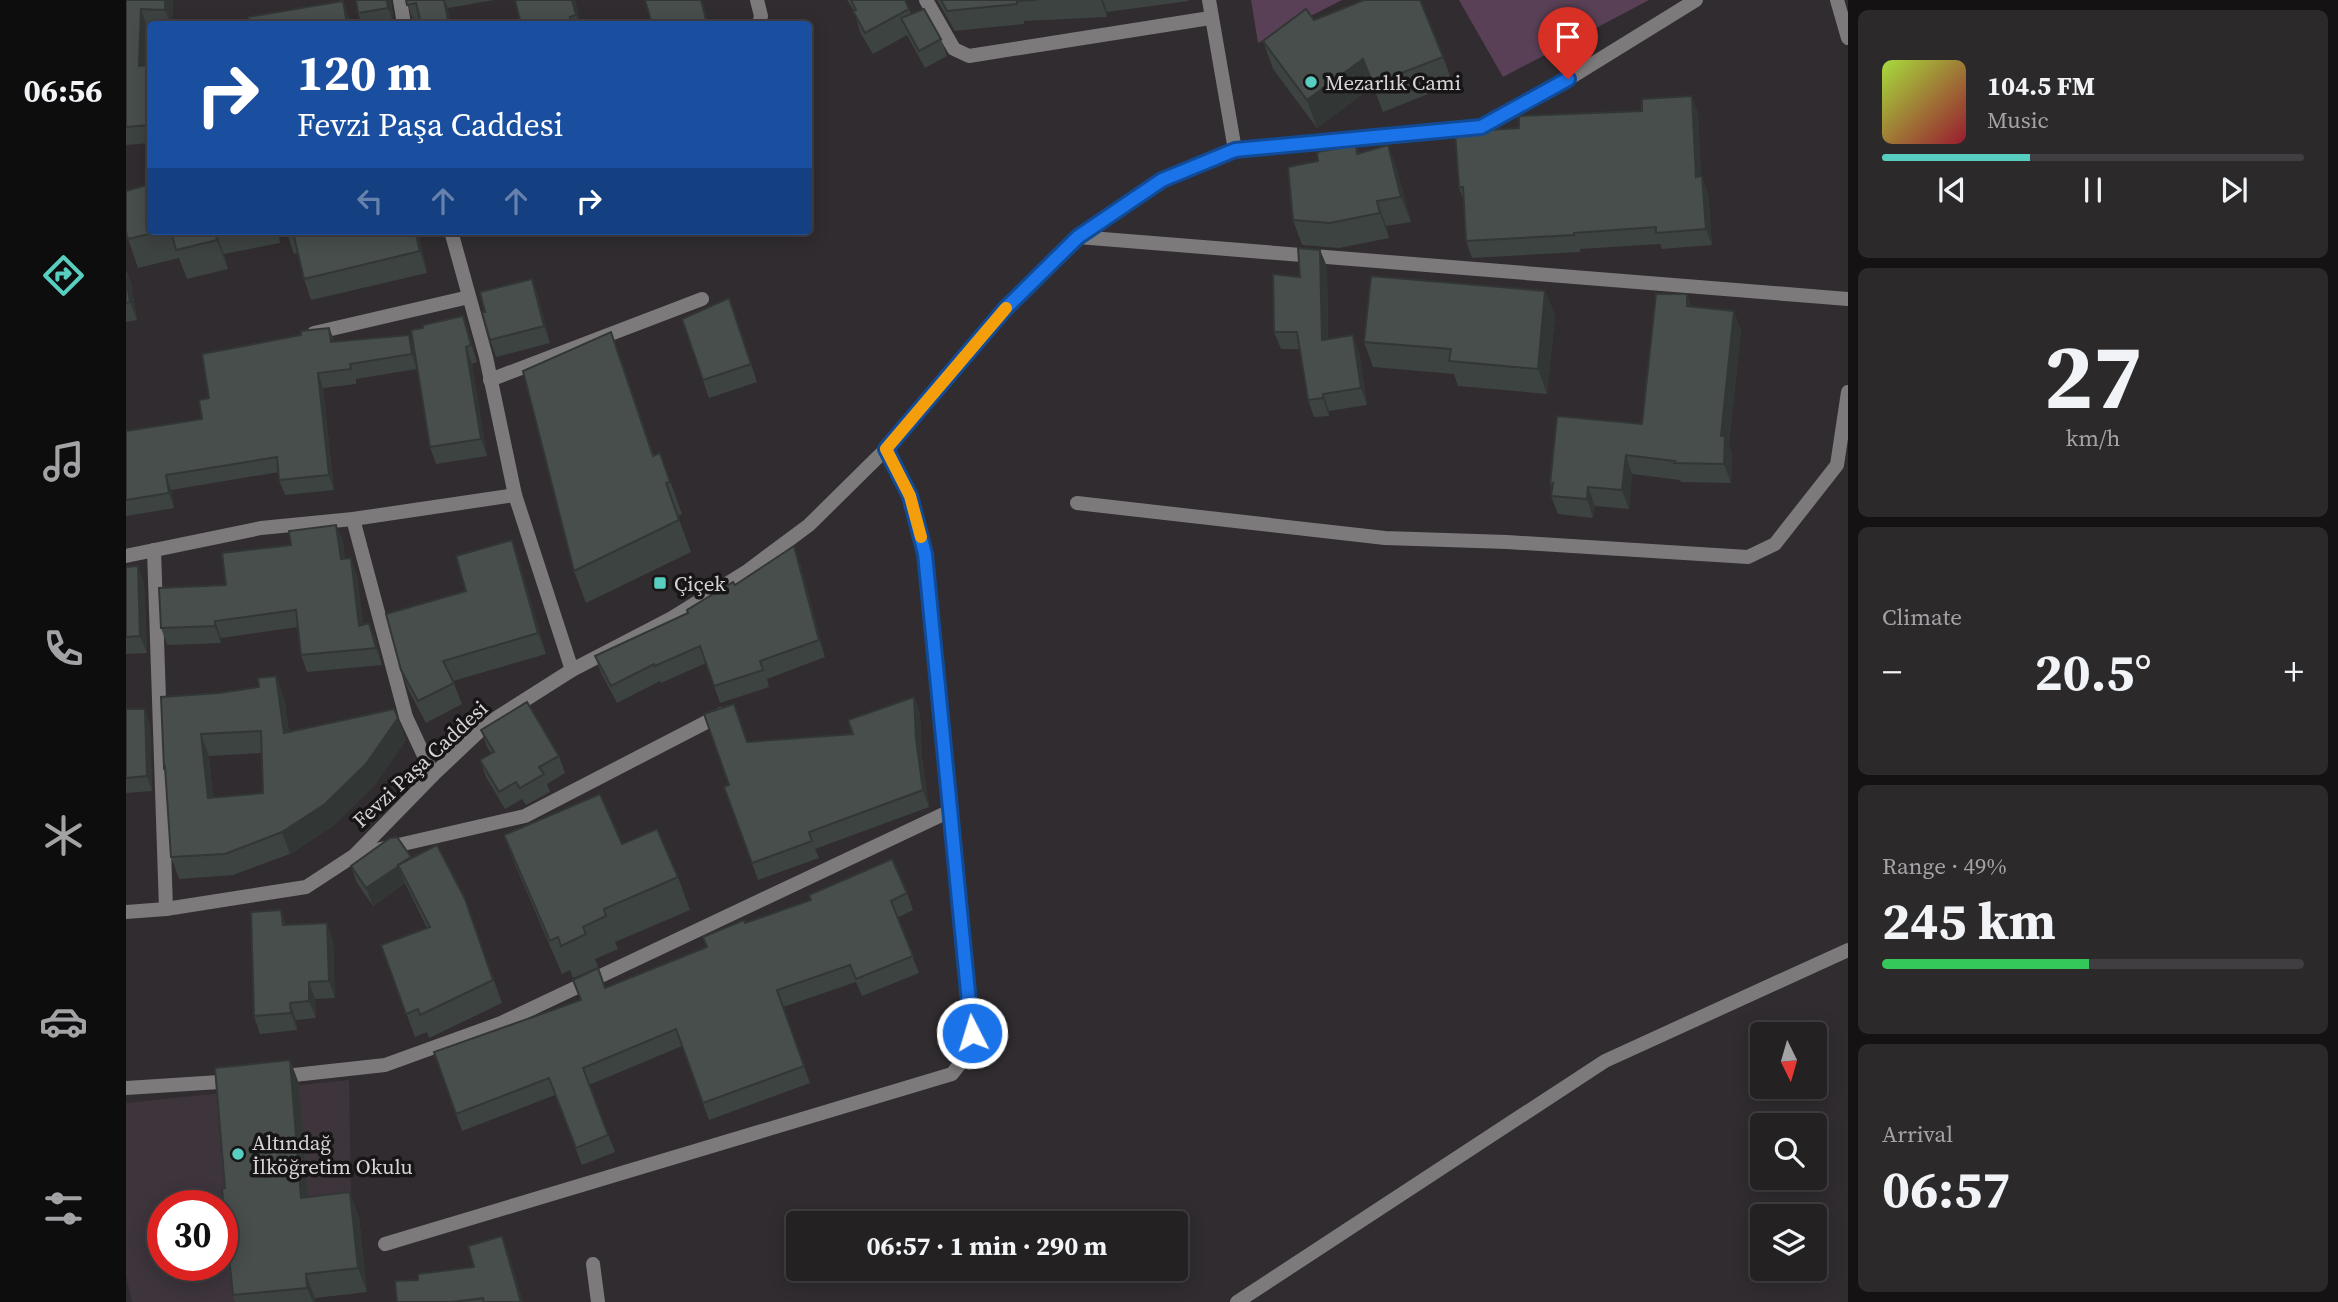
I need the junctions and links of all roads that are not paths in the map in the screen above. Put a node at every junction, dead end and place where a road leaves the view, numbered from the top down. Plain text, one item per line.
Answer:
1 (400, 0) edge
2 (757, 0) edge
3 (926, 0) edge
4 (1209, 0) edge
5 (1696, 0) edge
6 (1836, 0) edge
7 (1210, 18) junction
8 (404, 21) edge
9 (760, 21) edge
10 (1848, 38) edge
11 (1235, 150) junction
12 (452, 235) edge
13 (1078, 237) junction
14 (469, 297) junction
15 (702, 299) dead end
16 (1848, 299) edge
17 (306, 335) edge
18 (491, 380) junction
19 (1848, 392) edge
20 (886, 449) junction
21 (515, 495) junction
22 (1077, 503) dead end
23 (353, 519) junction
24 (153, 550) junction
25 (126, 556) edge
26 (572, 670) junction
27 (729, 710) edge
28 (433, 775) junction
29 (950, 811) junction
30 (355, 855) junction
31 (166, 909) junction
32 (126, 912) edge
33 (1848, 950) edge
34 (126, 1088) edge
35 (385, 1244) dead end
36 (593, 1264) dead end
37 (598, 1302) edge
38 (1237, 1302) edge

1 - 8 street
2 - 9 street
3 - 7 street
4 - 7 street
5 - 11 street, Fevzi Paşa Caddesi
6 - 10 street
7 - 11 street
11 - 13 street, Fevzi Paşa Caddesi
12 - 14 street
13 - 16 street
13 - 20 street, Fevzi Paşa Caddesi
14 - 17 street
14 - 18 street
15 - 18 street
18 - 21 street
19 - 22 street
20 - 26 street, Fevzi Paşa Caddesi
20 - 29 street
21 - 23 street
21 - 26 street
23 - 24 street
23 - 28 street
24 - 25 street
24 - 31 street
26 - 28 street, Fevzi Paşa Caddesi
27 - 30 street
28 - 30 street, Fevzi Paşa Caddesi
29 - 34 street
29 - 35 street
30 - 31 street, Fevzi Paşa Caddesi
31 - 32 street, Fevzi Paşa Caddesi
33 - 38 street
36 - 37 street

